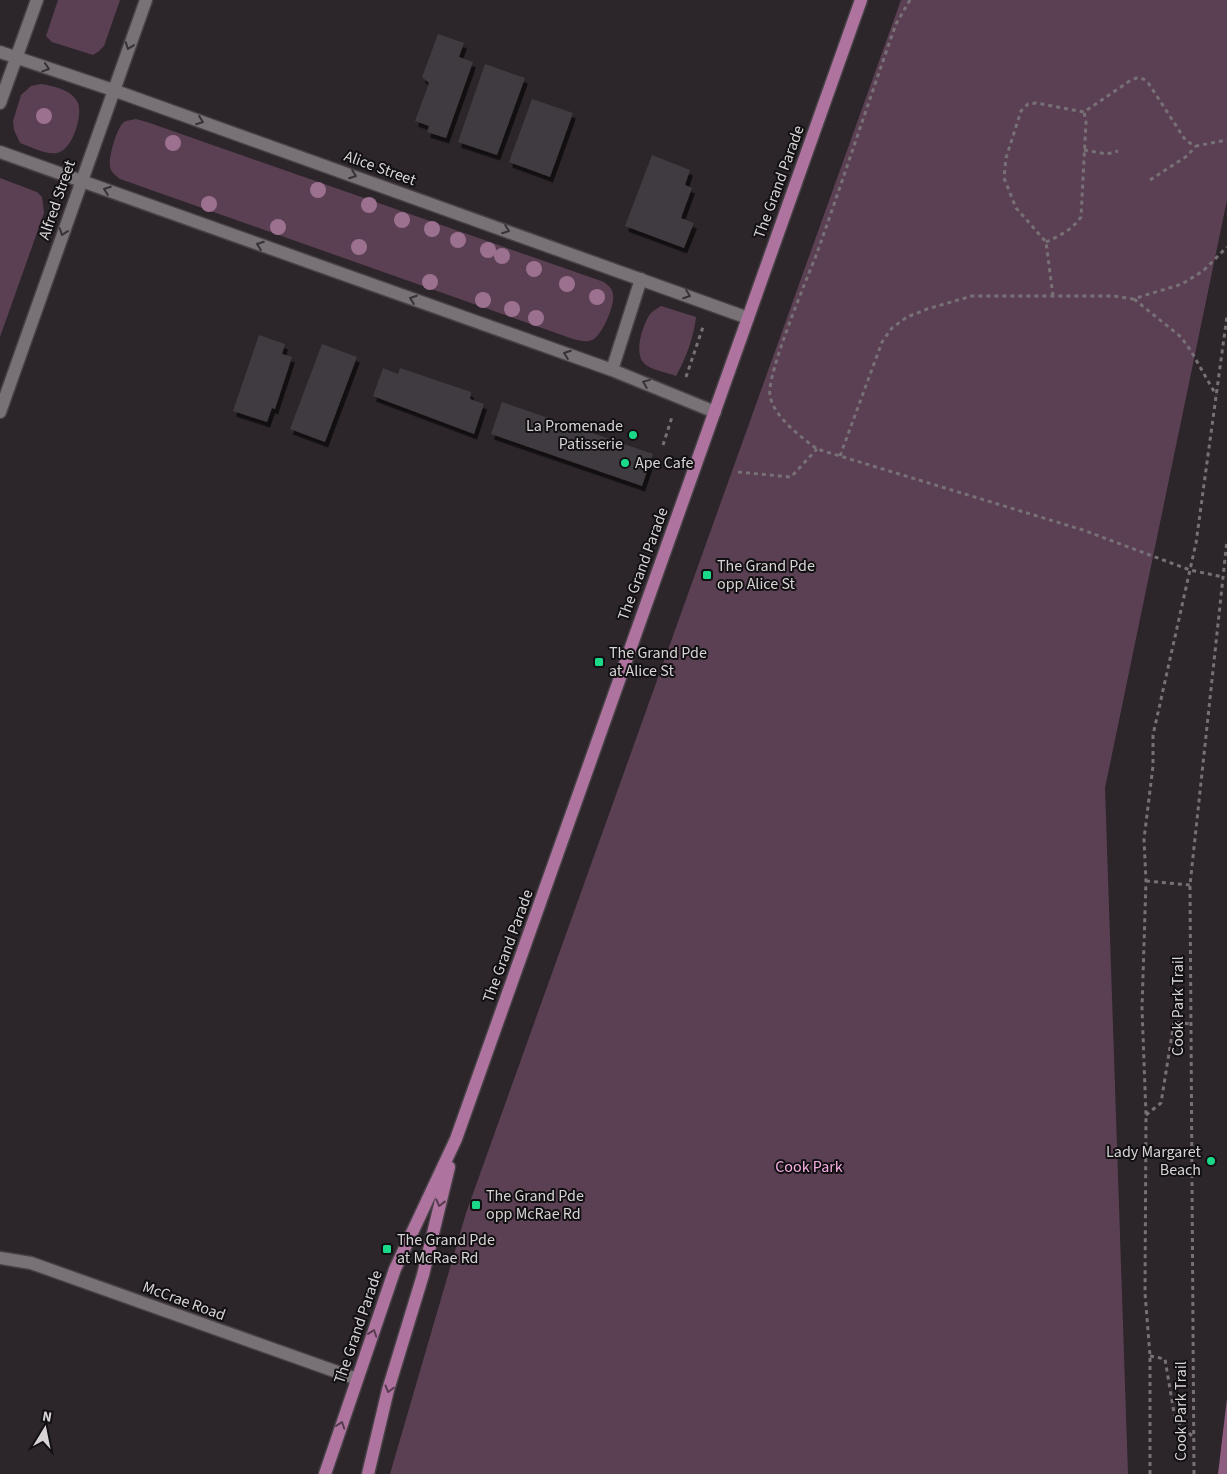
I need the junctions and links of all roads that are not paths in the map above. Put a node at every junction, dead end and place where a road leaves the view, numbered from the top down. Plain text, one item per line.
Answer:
1 (37, 0) edge
2 (146, 0) edge
3 (861, 0) edge
4 (0, 52) edge
5 (17, 58) junction
6 (114, 90) junction
7 (0, 103) edge
8 (0, 152) edge
9 (81, 180) junction
10 (641, 279) junction
11 (748, 318) junction
12 (612, 370) junction
13 (0, 412) edge
14 (715, 412) junction
15 (456, 1139) junction
16 (0, 1258) edge
17 (357, 1379) junction
18 (325, 1474) edge
19 (368, 1474) edge

1 - 5 street
2 -> 6 street, Alfred Street
3 - 11 main road, The Grand Parade
4 - 5 street, Alice Street
5 -> 6 street, Alice Street
5 - 7 street
6 - 9 street, Alfred Street
6 -> 10 street, Alice Street
8 - 9 street
12 -> 9 street
9 -> 13 street, Alfred Street
10 -> 11 street, Alice Street
10 - 12 street
11 - 14 main road, The Grand Parade
14 -> 12 street
14 - 15 main road, The Grand Parade
17 -> 15 main road, The Grand Parade
15 -> 19 main road, The Grand Parade
16 - 17 street, McCrae Road
18 -> 17 main road, The Grand Parade

